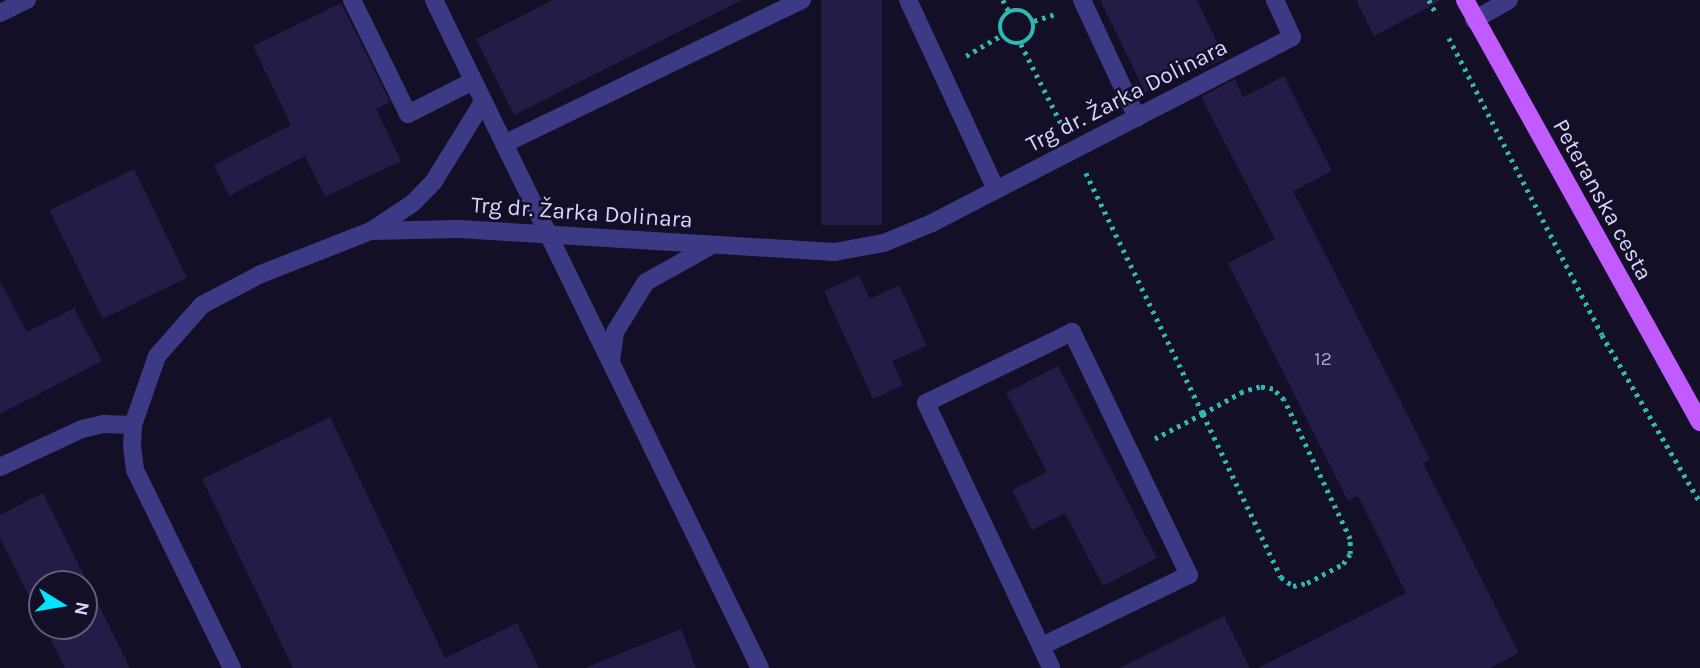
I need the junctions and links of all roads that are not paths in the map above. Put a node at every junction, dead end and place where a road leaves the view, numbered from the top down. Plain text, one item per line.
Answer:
1 (27, 0) edge
2 (352, 0) edge
3 (434, 0) edge
4 (802, 0) edge
5 (908, 0) edge
6 (1082, 0) edge
7 (1275, 0) edge
8 (1465, 0) edge
9 (1509, 0) edge
10 (0, 13) edge
11 (1474, 20) junction
12 (473, 81) junction
13 (483, 102) junction
14 (1137, 118) junction
15 (504, 144) junction
16 (996, 190) junction
17 (371, 231) junction
18 (550, 236) junction
19 (711, 246) junction
20 (611, 361) junction
21 (1700, 422) edge
22 (132, 425) junction
23 (0, 467) edge
24 (1044, 645) junction
25 (233, 668) edge
26 (760, 668) edge
27 (1051, 668) edge

1 - 10 street
2 - 12 street
3 - 12 street
4 - 15 street
5 - 16 street
6 - 14 street
7 - 14 street, Trg dr. Žarka Dolinara
8 - 11 main road, Peteranska cesta
9 - 11 street
11 - 21 main road, Peteranska cesta
12 - 13 street
13 - 15 street
13 - 17 street
14 - 16 street, Trg dr. Žarka Dolinara
15 - 18 street
16 - 19 street, Trg dr. Žarka Dolinara
17 - 18 street, Trg dr. Žarka Dolinara
17 - 22 street, Trg dr. Žarka Dolinara
18 - 19 street, Trg dr. Žarka Dolinara
18 - 20 street
19 - 20 street
20 - 26 street
22 - 23 street
22 - 25 street, Trg dr. Žarka Dolinara
24 - 24 street
24 - 27 street

